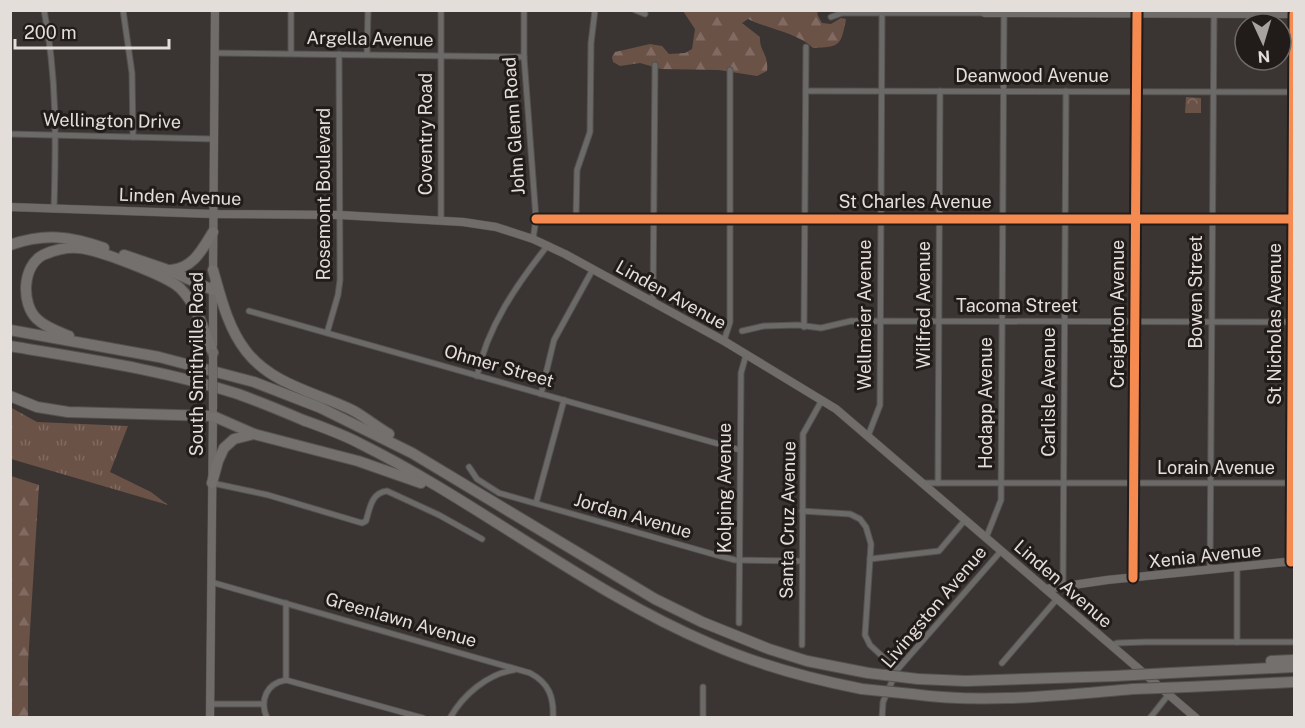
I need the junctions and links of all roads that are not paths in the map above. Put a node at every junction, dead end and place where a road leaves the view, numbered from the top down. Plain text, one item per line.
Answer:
1 (44, 10) edge
2 (123, 10) edge
3 (215, 10) edge
4 (291, 10) edge
5 (368, 10) edge
6 (441, 10) edge
7 (524, 10) edge
8 (595, 10) edge
9 (635, 10) edge
10 (915, 12) edge
11 (985, 12) edge
12 (1053, 12) edge
13 (1123, 12) edge
14 (1192, 12) edge
15 (882, 13) junction
16 (1004, 13) junction
17 (1233, 13) edge
18 (645, 14) dead end
19 (1137, 14) junction
20 (1214, 14) junction
21 (1294, 14) edge
22 (831, 17) dead end
23 (806, 47) dead end
24 (214, 52) junction
25 (291, 53) junction
26 (339, 54) junction
27 (368, 54) junction
28 (441, 55) junction
29 (524, 57) junction
30 (655, 65) dead end
31 (730, 70) dead end
32 (806, 91) junction
33 (882, 91) junction
34 (940, 91) junction
35 (1003, 91) junction
36 (1066, 91) junction
37 (1136, 91) junction
38 (1213, 92) junction
39 (1294, 92) edge
40 (10, 134) edge
41 (56, 135) junction
42 (133, 137) junction
43 (213, 139) junction
44 (10, 207) edge
45 (54, 208) junction
46 (213, 214) junction
47 (340, 215) junction
48 (576, 218) junction
49 (881, 218) junction
50 (939, 218) junction
51 (536, 219) junction
52 (654, 219) junction
53 (730, 219) junction
54 (805, 219) junction
55 (1003, 219) junction
56 (1065, 219) junction
57 (1136, 219) junction
58 (1212, 219) junction
59 (1293, 219) edge
60 (441, 221) junction
61 (213, 232) junction
62 (533, 239) junction
63 (10, 245) edge
64 (548, 245) junction
65 (593, 269) junction
66 (168, 270) junction
67 (213, 270) junction
68 (213, 290) junction
69 (653, 302) junction
70 (249, 311) dead end
71 (880, 321) junction
72 (939, 321) junction
73 (1002, 321) junction
74 (1064, 321) junction
75 (1135, 321) junction
76 (1211, 322) junction
77 (1293, 322) edge
78 (804, 327) junction
79 (10, 330) edge
80 (742, 331) dead end
81 (327, 333) junction
82 (724, 341) junction
83 (95, 345) junction
84 (10, 346) edge
85 (213, 352) junction
86 (746, 355) junction
87 (477, 375) junction
88 (541, 394) junction
89 (10, 396) edge
90 (564, 400) junction
91 (822, 400) junction
92 (213, 412) junction
93 (254, 434) junction
94 (868, 436) junction
95 (740, 450) junction
96 (470, 467) dead end
97 (446, 473) junction
98 (212, 483) junction
99 (922, 483) junction
100 (938, 483) junction
101 (1001, 483) junction
102 (1063, 483) junction
103 (1134, 483) junction
104 (1210, 483) junction
105 (1292, 483) edge
106 (454, 496) junction
107 (536, 502) junction
108 (802, 511) junction
109 (965, 520) junction
110 (986, 538) junction
111 (482, 539) dead end
112 (1001, 551) junction
113 (870, 559) junction
114 (740, 560) junction
115 (802, 561) junction
116 (1293, 562) edge
117 (1237, 568) junction
118 (1210, 570) junction
119 (1133, 578) junction
120 (211, 582) junction
121 (1063, 585) junction
122 (1046, 589) junction
123 (1057, 599) junction
124 (286, 603) junction
125 (739, 623) dead end
126 (1237, 642) junction
127 (1294, 642) edge
128 (802, 645) dead end
129 (1112, 645) junction
130 (1294, 660) edge
131 (1002, 663) dead end
132 (1294, 667) edge
133 (517, 670) junction
134 (897, 670) junction
135 (1196, 671) junction
136 (286, 680) junction
137 (1294, 682) edge
138 (1228, 686) junction
139 (704, 687) dead end
140 (1294, 688) edge
141 (1169, 694) junction
142 (210, 704) junction
143 (263, 704) junction
144 (210, 717) edge
145 (267, 717) edge
146 (423, 717) edge
147 (450, 717) edge
148 (553, 717) edge
149 (703, 717) edge
150 (882, 717) edge
151 (1150, 717) edge
152 (1196, 717) edge

1 - 41 street
2 - 42 street
3 - 24 main road, South Smithville Road
4 - 25 street
5 - 27 street
6 - 28 street, Coventry Road
7 - 29 street, John Glenn Road
8 - 48 street
9 - 18 street
10 - 11 street
10 - 15 street
11 - 16 main road
12 - 13 main road
12 - 16 main road
13 - 19 main road
14 - 19 main road
14 - 20 main road
15 - 22 street
15 - 33 street, Wellmeier Avenue
16 - 35 street, Hodapp Avenue
17 - 20 main road
19 - 37 street, Creighton Avenue
20 - 38 street, Bowen Street
21 - 39 street, St Nicholas Avenue
23 - 32 street
24 - 25 street, Argella Avenue
24 - 43 main road, South Smithville Road
25 - 26 street, Argella Avenue
26 - 27 street, Argella Avenue
26 - 47 street, Rosemont Boulevard
27 - 28 street, Argella Avenue
28 - 29 street, Argella Avenue
28 - 60 street, Coventry Road
29 - 51 street, John Glenn Road
30 - 52 street
31 - 53 street
32 - 33 street, Deanwood Avenue
32 - 54 street
33 - 34 street, Deanwood Avenue
33 - 49 street, Wellmeier Avenue
34 - 35 street, Deanwood Avenue
34 - 50 street, Wilfred Avenue
35 - 36 street, Deanwood Avenue
35 - 55 street, Hodapp Avenue
36 - 37 street, Deanwood Avenue
36 - 56 street, Carlisle Avenue
37 - 38 street, Deanwood Avenue
37 - 57 street, Creighton Avenue
38 - 39 street, Deanwood Avenue
38 - 58 street, Bowen Street
39 - 59 street, St Nicholas Avenue
40 - 41 street, Wellington Drive
41 - 42 street, Wellington Drive
41 - 45 street
42 - 43 street, Wellington Drive
43 - 46 main road, South Smithville Road
44 - 45 main road, Linden Avenue
45 - 46 main road, Linden Avenue
46 - 47 main road, Linden Avenue
46 - 61 main road, South Smithville Road
47 - 60 main road, Linden Avenue
47 - 81 street, Rosemont Boulevard
48 - 51 street, St Charles Avenue
48 - 52 street, St Charles Avenue
49 - 50 street, St Charles Avenue
49 - 54 street, St Charles Avenue
49 - 71 street, Wellmeier Avenue
50 - 55 street, St Charles Avenue
50 - 72 street, Wilfred Avenue
51 - 62 street, John Glenn Road
52 - 53 street, St Charles Avenue
52 - 69 street
53 - 54 street, St Charles Avenue
53 - 82 street
54 - 78 street
55 - 56 street, St Charles Avenue
55 - 73 street, Hodapp Avenue
56 - 57 street, St Charles Avenue
56 - 74 street, Carlisle Avenue
57 - 58 street, St Charles Avenue
57 - 75 street, Creighton Avenue
58 - 59 street, St Charles Avenue
58 - 76 street, Bowen Street
59 - 77 street, St Nicholas Avenue
60 - 62 main road, Linden Avenue
61 - 66 highway
61 - 67 main road, South Smithville Road
62 - 64 main road, Linden Avenue
63 - 66 highway
64 - 65 main road, Linden Avenue
64 - 87 street
65 - 69 main road, Linden Avenue
65 - 88 street
66 - 68 highway
67 - 68 main road, South Smithville Road
67 - 97 highway
68 - 85 main road, South Smithville Road
69 - 82 main road, Linden Avenue
70 - 81 street, Ohmer Street
71 - 72 street, Tacoma Street
71 - 78 street, Tacoma Street
71 - 94 street, Wellmeier Avenue
72 - 73 street, Tacoma Street
72 - 100 street, Wilfred Avenue
73 - 74 street, Tacoma Street
73 - 101 street, Hodapp Avenue
74 - 75 street, Tacoma Street
74 - 102 street, Carlisle Avenue
75 - 76 street, Tacoma Street
75 - 103 street, Creighton Avenue
76 - 77 street, Tacoma Street
76 - 104 street, Bowen Street
77 - 105 street, St Nicholas Avenue
78 - 80 street, Tacoma Street
79 - 83 highway
81 - 87 street, Ohmer Street
82 - 86 main road, Linden Avenue
83 - 85 highway
83 - 97 highway
84 - 106 highway
85 - 92 main road, South Smithville Road, bridge
86 - 91 main road, Linden Avenue
86 - 95 street, Kolping Avenue
87 - 88 street, Ohmer Street
88 - 90 street, Ohmer Street
89 - 92 highway
90 - 95 street, Ohmer Street
90 - 107 street
91 - 94 main road, Linden Avenue
91 - 108 street, Santa Cruz Avenue
92 - 93 highway
92 - 98 main road, South Smithville Road
93 - 98 highway
93 - 106 highway
94 - 99 main road, Linden Avenue
95 - 114 street, Kolping Avenue
96 - 107 street, Jordan Avenue
97 - 135 highway, bridge
98 - 111 street
98 - 120 main road, South Smithville Road
99 - 100 street, Lorain Avenue
99 - 109 main road, Linden Avenue
100 - 101 street, Lorain Avenue
101 - 102 street, Lorain Avenue
101 - 110 street, Hodapp Avenue
102 - 103 street, Lorain Avenue
102 - 121 street, Carlisle Avenue
103 - 104 street, Lorain Avenue
103 - 119 street, Creighton Avenue
104 - 105 street, Lorain Avenue
104 - 118 street, Bowen Street
105 - 116 street, St Nicholas Avenue
106 - 138 highway, bridge
107 - 114 street, Jordan Avenue
108 - 113 street
108 - 115 street, Santa Cruz Avenue
109 - 110 main road, Linden Avenue
109 - 113 street
110 - 112 main road, Linden Avenue
112 - 122 main road, Linden Avenue
112 - 134 street, Livingston Avenue
113 - 134 street
114 - 115 street, Jordan Avenue
114 - 125 street, Kolping Avenue
115 - 128 street, Santa Cruz Avenue
116 - 117 main road, Xenia Avenue
117 - 118 main road, Xenia Avenue
117 - 126 street
118 - 119 main road, Xenia Avenue
119 - 121 main road, Xenia Avenue
120 - 124 street, Greenlawn Avenue
120 - 142 main road, South Smithville Road
121 - 122 main road, Xenia Avenue
122 - 123 main road, Linden Avenue
123 - 129 main road, Linden Avenue
123 - 131 street
124 - 133 street, Greenlawn Avenue
124 - 136 street
126 - 127 street
126 - 129 street
129 - 141 main road, Linden Avenue
130 - 135 highway
132 - 135 highway
133 - 147 street
133 - 148 street, Greenlawn Avenue
134 - 150 street, Livingston Avenue
136 - 143 street
136 - 146 street
137 - 138 highway
138 - 140 highway
139 - 149 street
141 - 151 street
141 - 152 main road, Linden Avenue
142 - 143 street
142 - 144 main road, South Smithville Road
143 - 145 street

